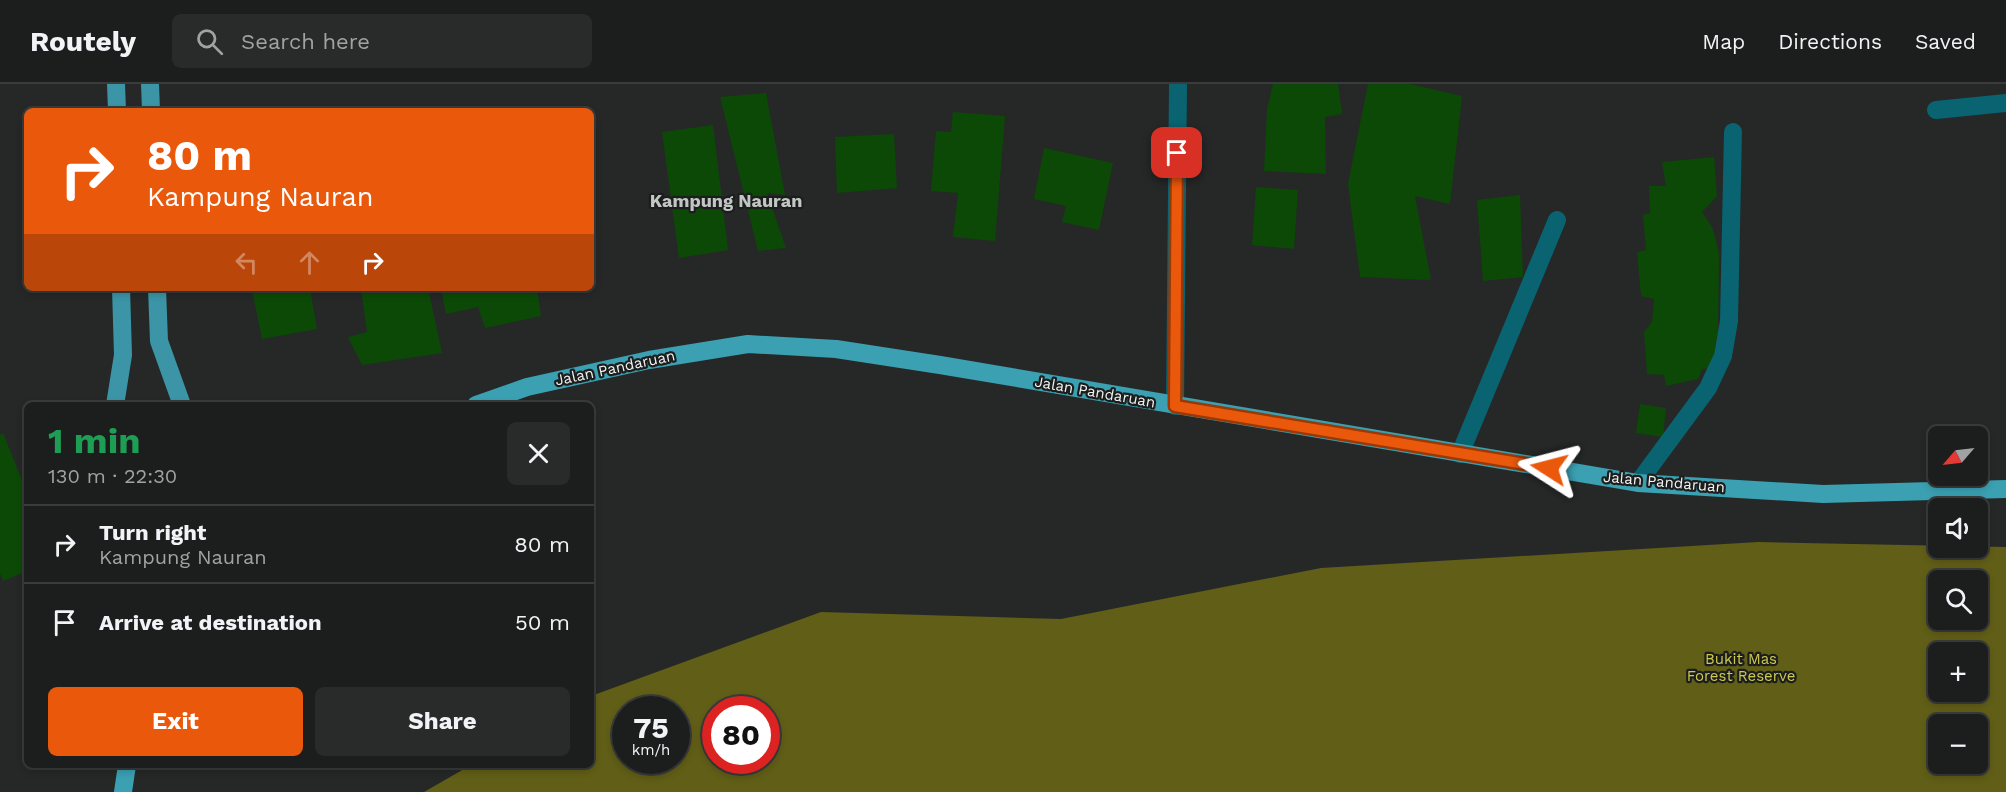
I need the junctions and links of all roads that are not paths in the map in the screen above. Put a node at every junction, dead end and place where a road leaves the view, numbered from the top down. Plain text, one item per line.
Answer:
1 (116, 84) edge
2 (150, 84) edge
3 (1178, 84) edge
4 (2006, 103) edge
5 (117, 108) edge
6 (151, 108) edge
7 (1936, 110) dead end
8 (1733, 132) dead end
9 (1557, 220) dead end
10 (121, 291) edge
11 (157, 291) edge
12 (115, 402) edge
13 (181, 402) edge
14 (486, 402) edge
15 (1175, 406) junction
16 (1460, 454) junction
17 (1638, 483) junction
18 (2006, 489) edge
19 (127, 768) edge
20 (123, 792) edge

1 - 5 main road
2 - 6 main road
3 - 15 street
4 - 7 street
8 - 17 street
9 - 16 street
10 - 12 main road
11 - 13 main road
14 - 15 highway, Jalan Pandaruan
15 - 16 highway, Jalan Pandaruan
16 - 17 highway, Jalan Pandaruan
17 - 18 highway, Jalan Pandaruan
19 - 20 highway

